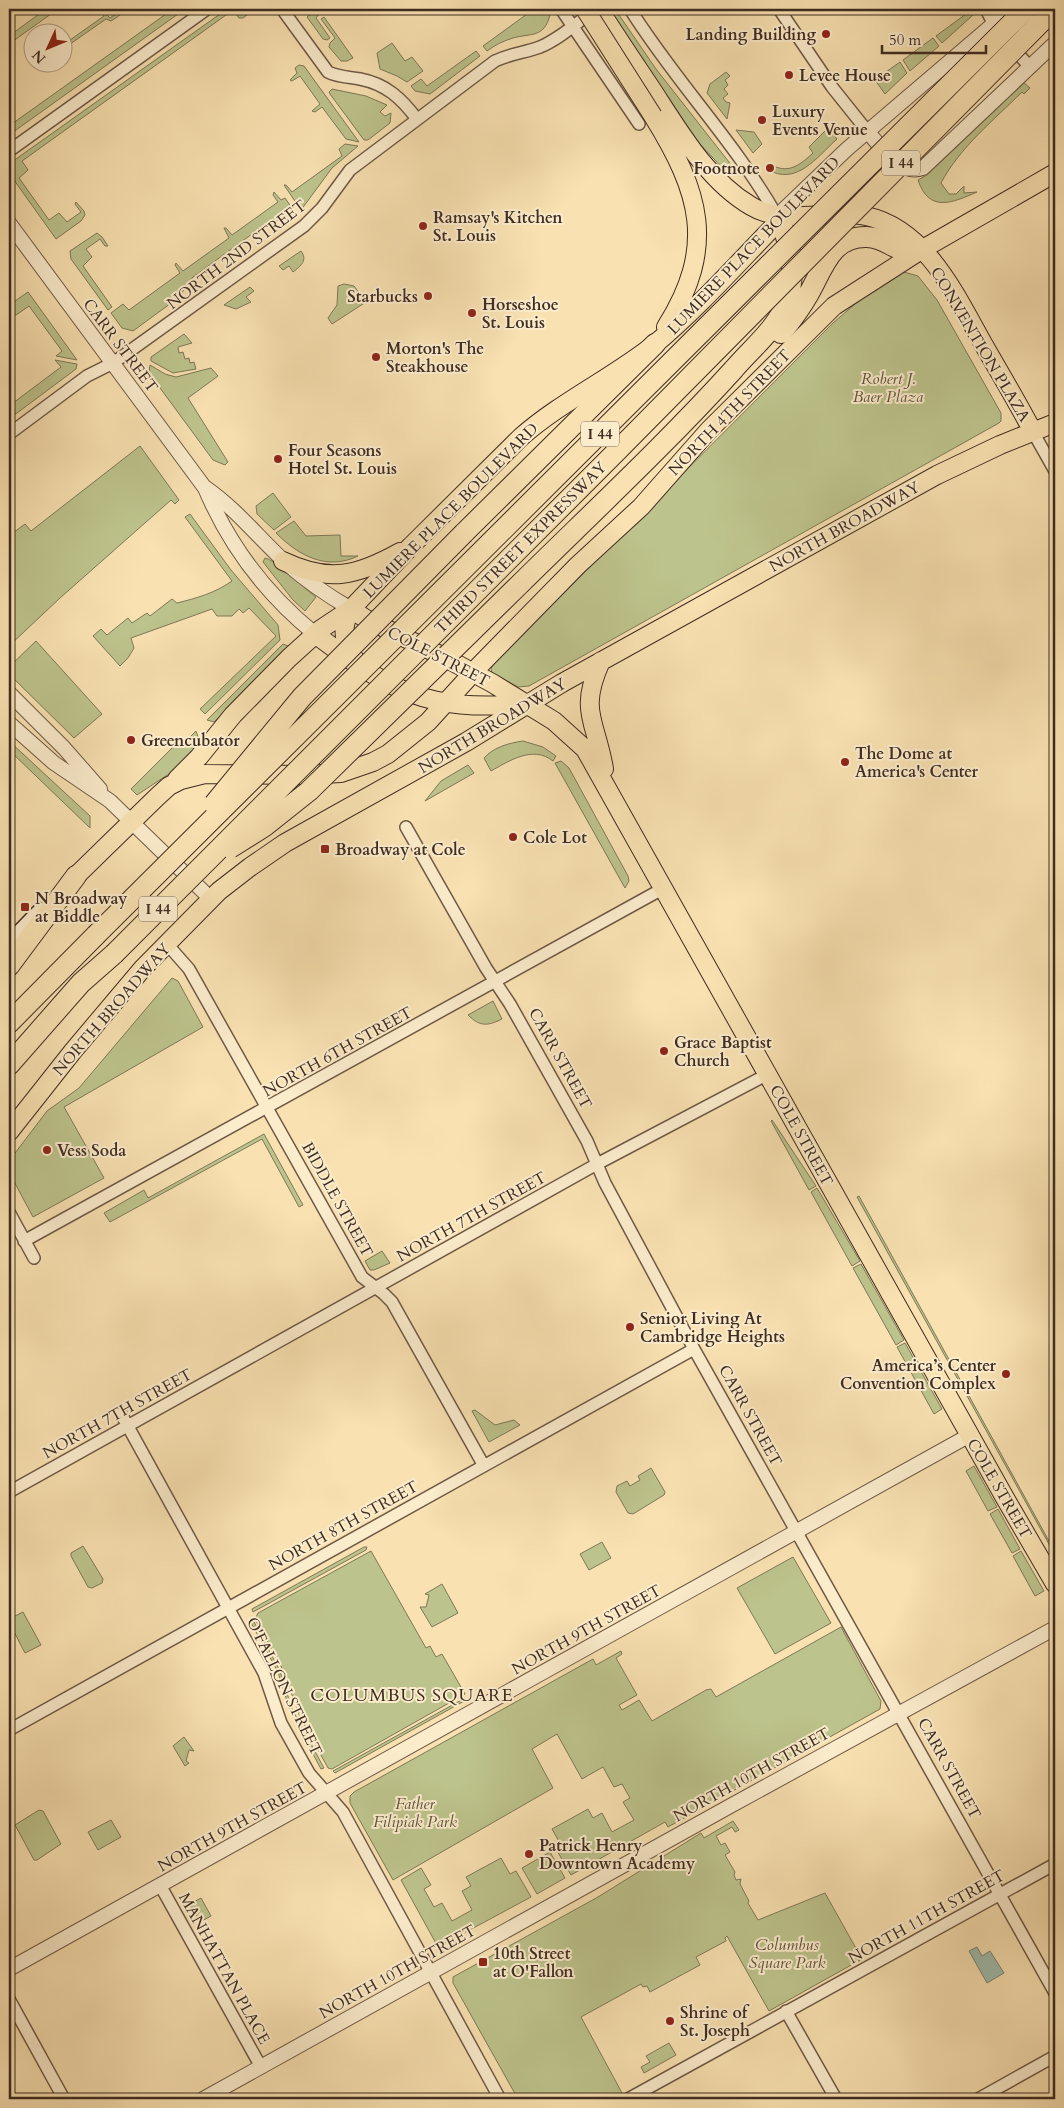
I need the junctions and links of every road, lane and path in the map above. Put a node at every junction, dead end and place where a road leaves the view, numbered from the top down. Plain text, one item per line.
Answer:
1 (207, 9) edge
2 (282, 9) edge
3 (561, 9) edge
4 (585, 9) edge
5 (598, 9) edge
6 (630, 9) edge
7 (779, 9) edge
8 (986, 9) edge
9 (1011, 9) edge
10 (1026, 9) edge
11 (1054, 9) edge
12 (993, 25) junction
13 (573, 26) junction
14 (1055, 43) edge
15 (1030, 67) junction
16 (652, 116) junction
17 (417, 119) junction
18 (868, 132) junction
19 (9, 151) edge
20 (1055, 173) edge
21 (777, 216) junction
22 (9, 222) edge
23 (921, 250) junction
24 (654, 344) junction
25 (114, 363) junction
26 (711, 396) junction
27 (1055, 424) edge
28 (1034, 432) junction
29 (9, 434) edge
30 (1055, 471) edge
31 (205, 488) junction
32 (411, 546) junction
33 (284, 561) junction
34 (351, 609) junction
35 (314, 634) junction
36 (601, 662) junction
37 (359, 666) junction
38 (473, 672) junction
39 (9, 693) edge
40 (445, 704) junction
41 (527, 704) junction
42 (9, 723) edge
43 (606, 782) junction
44 (169, 786) junction
45 (110, 801) junction
46 (131, 821) junction
47 (406, 827) dead end
48 (174, 858) junction
49 (203, 864) junction
50 (76, 876) junction
51 (664, 888) junction
52 (211, 899) junction
53 (9, 944) edge
54 (167, 944) junction
55 (9, 966) edge
56 (495, 982) junction
57 (81, 983) junction
58 (9, 1023) edge
59 (9, 1050) edge
60 (9, 1065) edge
61 (768, 1074) junction
62 (267, 1108) junction
63 (9, 1132) edge
64 (597, 1164) junction
65 (9, 1212) edge
66 (24, 1241) junction
67 (34, 1258) dead end
68 (376, 1288) junction
69 (694, 1349) junction
70 (120, 1412) dead end
71 (127, 1426) junction
72 (970, 1435) junction
73 (484, 1466) junction
74 (9, 1492) edge
75 (796, 1532) junction
76 (1055, 1584) edge
77 (229, 1607) junction
78 (1055, 1628) edge
79 (898, 1713) junction
80 (9, 1730) edge
81 (326, 1793) junction
82 (1055, 1864) edge
83 (160, 1885) junction
84 (1001, 1894) junction
85 (9, 1969) edge
86 (431, 1973) junction
87 (1055, 1993) edge
88 (9, 1999) edge
89 (786, 2011) junction
90 (1055, 2056) edge
91 (261, 2067) junction
92 (64, 2099) edge
93 (203, 2099) edge
94 (500, 2099) edge
95 (628, 2099) edge
96 (836, 2099) edge
97 (978, 2099) edge

1 - 19 street
2 - 17 street
3 - 13 street
4 - 16 main road, bridge
5 - 13 street, NORTH 2ND STREET
5 - 16 main road
6 - 21 street
7 - 18 street
8 - 12 street
9 - 12 street, LUMIERE PLACE BOULEVARD
10 - 48 highway, THIRD STREET EXPRESSWAY / I 44, bridge
11 - 49 highway, THIRD STREET EXPRESSWAY / I 44, bridge
12 - 15 street
12 - 18 street, LUMIERE PLACE BOULEVARD
13 - 16 street
13 - 17 street, NORTH 2ND STREET
14 - 15 street
15 - 18 street
16 - 21 main road
16 - 24 main road
17 - 25 street, NORTH 2ND STREET
18 - 21 street, LUMIERE PLACE BOULEVARD
20 - 23 main road, NORTH 4TH STREET
21 - 23 main road, CONVENTION PLAZA
21 - 24 main road, LUMIERE PLACE BOULEVARD
21 - 26 highway
22 - 25 street, CARR STREET
23 - 26 highway
23 - 28 main road, CONVENTION PLAZA
23 - 38 main road, NORTH 4TH STREET
24 - 32 main road, LUMIERE PLACE BOULEVARD
24 - 48 highway, bridge
25 - 29 street, NORTH 2ND STREET
25 - 31 street, CARR STREET
26 - 49 highway, bridge
27 - 28 main road, NORTH BROADWAY
28 - 30 street, CONVENTION PLAZA
28 - 36 main road, NORTH BROADWAY
31 - 33 street, CARR STREET
31 - 35 street, CARR STREET
32 - 33 main road
32 - 34 main road, LUMIERE PLACE BOULEVARD
33 - 34 street, CARR STREET
34 - 35 main road, LUMIERE PLACE BOULEVARD
34 - 37 main road
34 - 38 main road, COLE STREET
35 - 37 main road, COLE STREET
35 - 44 main road, LUMIERE PLACE BOULEVARD
36 - 41 main road, NORTH BROADWAY
36 - 43 main road
37 - 40 main road, COLE STREET
38 - 40 main road, NORTH 4TH STREET
38 - 41 main road, COLE STREET
39 - 45 street
40 - 41 main road, COLE STREET
40 - 44 main road, NORTH BROADWAY
41 - 43 main road, COLE STREET
41 - 52 main road, NORTH BROADWAY
42 - 45 street
43 - 51 main road, COLE STREET
44 - 46 main road, NORTH BROADWAY
45 - 46 street
46 - 50 main road, NORTH BROADWAY
46 - 52 street
47 - 56 street, CARR STREET
48 - 58 highway, THIRD STREET EXPRESSWAY / I 44, bridge
49 - 57 highway, THIRD STREET EXPRESSWAY / I 44, bridge
50 - 53 main road, NORTH BROADWAY
50 - 55 highway
51 - 56 street, NORTH 6TH STREET
51 - 61 main road, COLE STREET
52 - 54 main road, NORTH BROADWAY
54 - 62 street, BIDDLE STREET
54 - 63 main road, NORTH BROADWAY
56 - 62 street, NORTH 6TH STREET
56 - 64 street, CARR STREET
57 - 59 highway
57 - 60 highway, THIRD STREET EXPRESSWAY / I 44
61 - 64 street, NORTH 7TH STREET
61 - 72 main road, COLE STREET
62 - 66 street, NORTH 6TH STREET
62 - 68 street, BIDDLE STREET
64 - 68 street, NORTH 7TH STREET
64 - 69 street, CARR STREET
65 - 66 street
66 - 67 street
68 - 71 street, NORTH 7TH STREET
68 - 73 street, BIDDLE STREET
69 - 73 street, NORTH 8TH STREET
69 - 75 street, CARR STREET
70 - 71 street, O'FALLON STREET
71 - 74 street, NORTH 7TH STREET
71 - 77 street, O'FALLON STREET
72 - 75 street, NORTH 9TH STREET
72 - 76 main road, COLE STREET
73 - 77 street, NORTH 8TH STREET
75 - 79 street, CARR STREET
75 - 81 street, NORTH 9TH STREET
77 - 80 street, NORTH 8TH STREET
77 - 81 street, O'FALLON STREET
78 - 79 street, NORTH 10TH STREET
79 - 84 street, CARR STREET
79 - 86 street, NORTH 10TH STREET
81 - 83 street, NORTH 9TH STREET
81 - 86 street, O'FALLON STREET
82 - 84 street, NORTH 11TH STREET
83 - 85 street, NORTH 9TH STREET
83 - 91 street, MANHATTAN PLACE
84 - 87 street, CARR STREET
84 - 89 street, NORTH 11TH STREET
86 - 91 street, NORTH 10TH STREET
86 - 94 street, O'FALLON STREET
88 - 92 street
89 - 95 street, NORTH 11TH STREET
89 - 96 street
90 - 97 street
91 - 93 street, NORTH 10TH STREET

